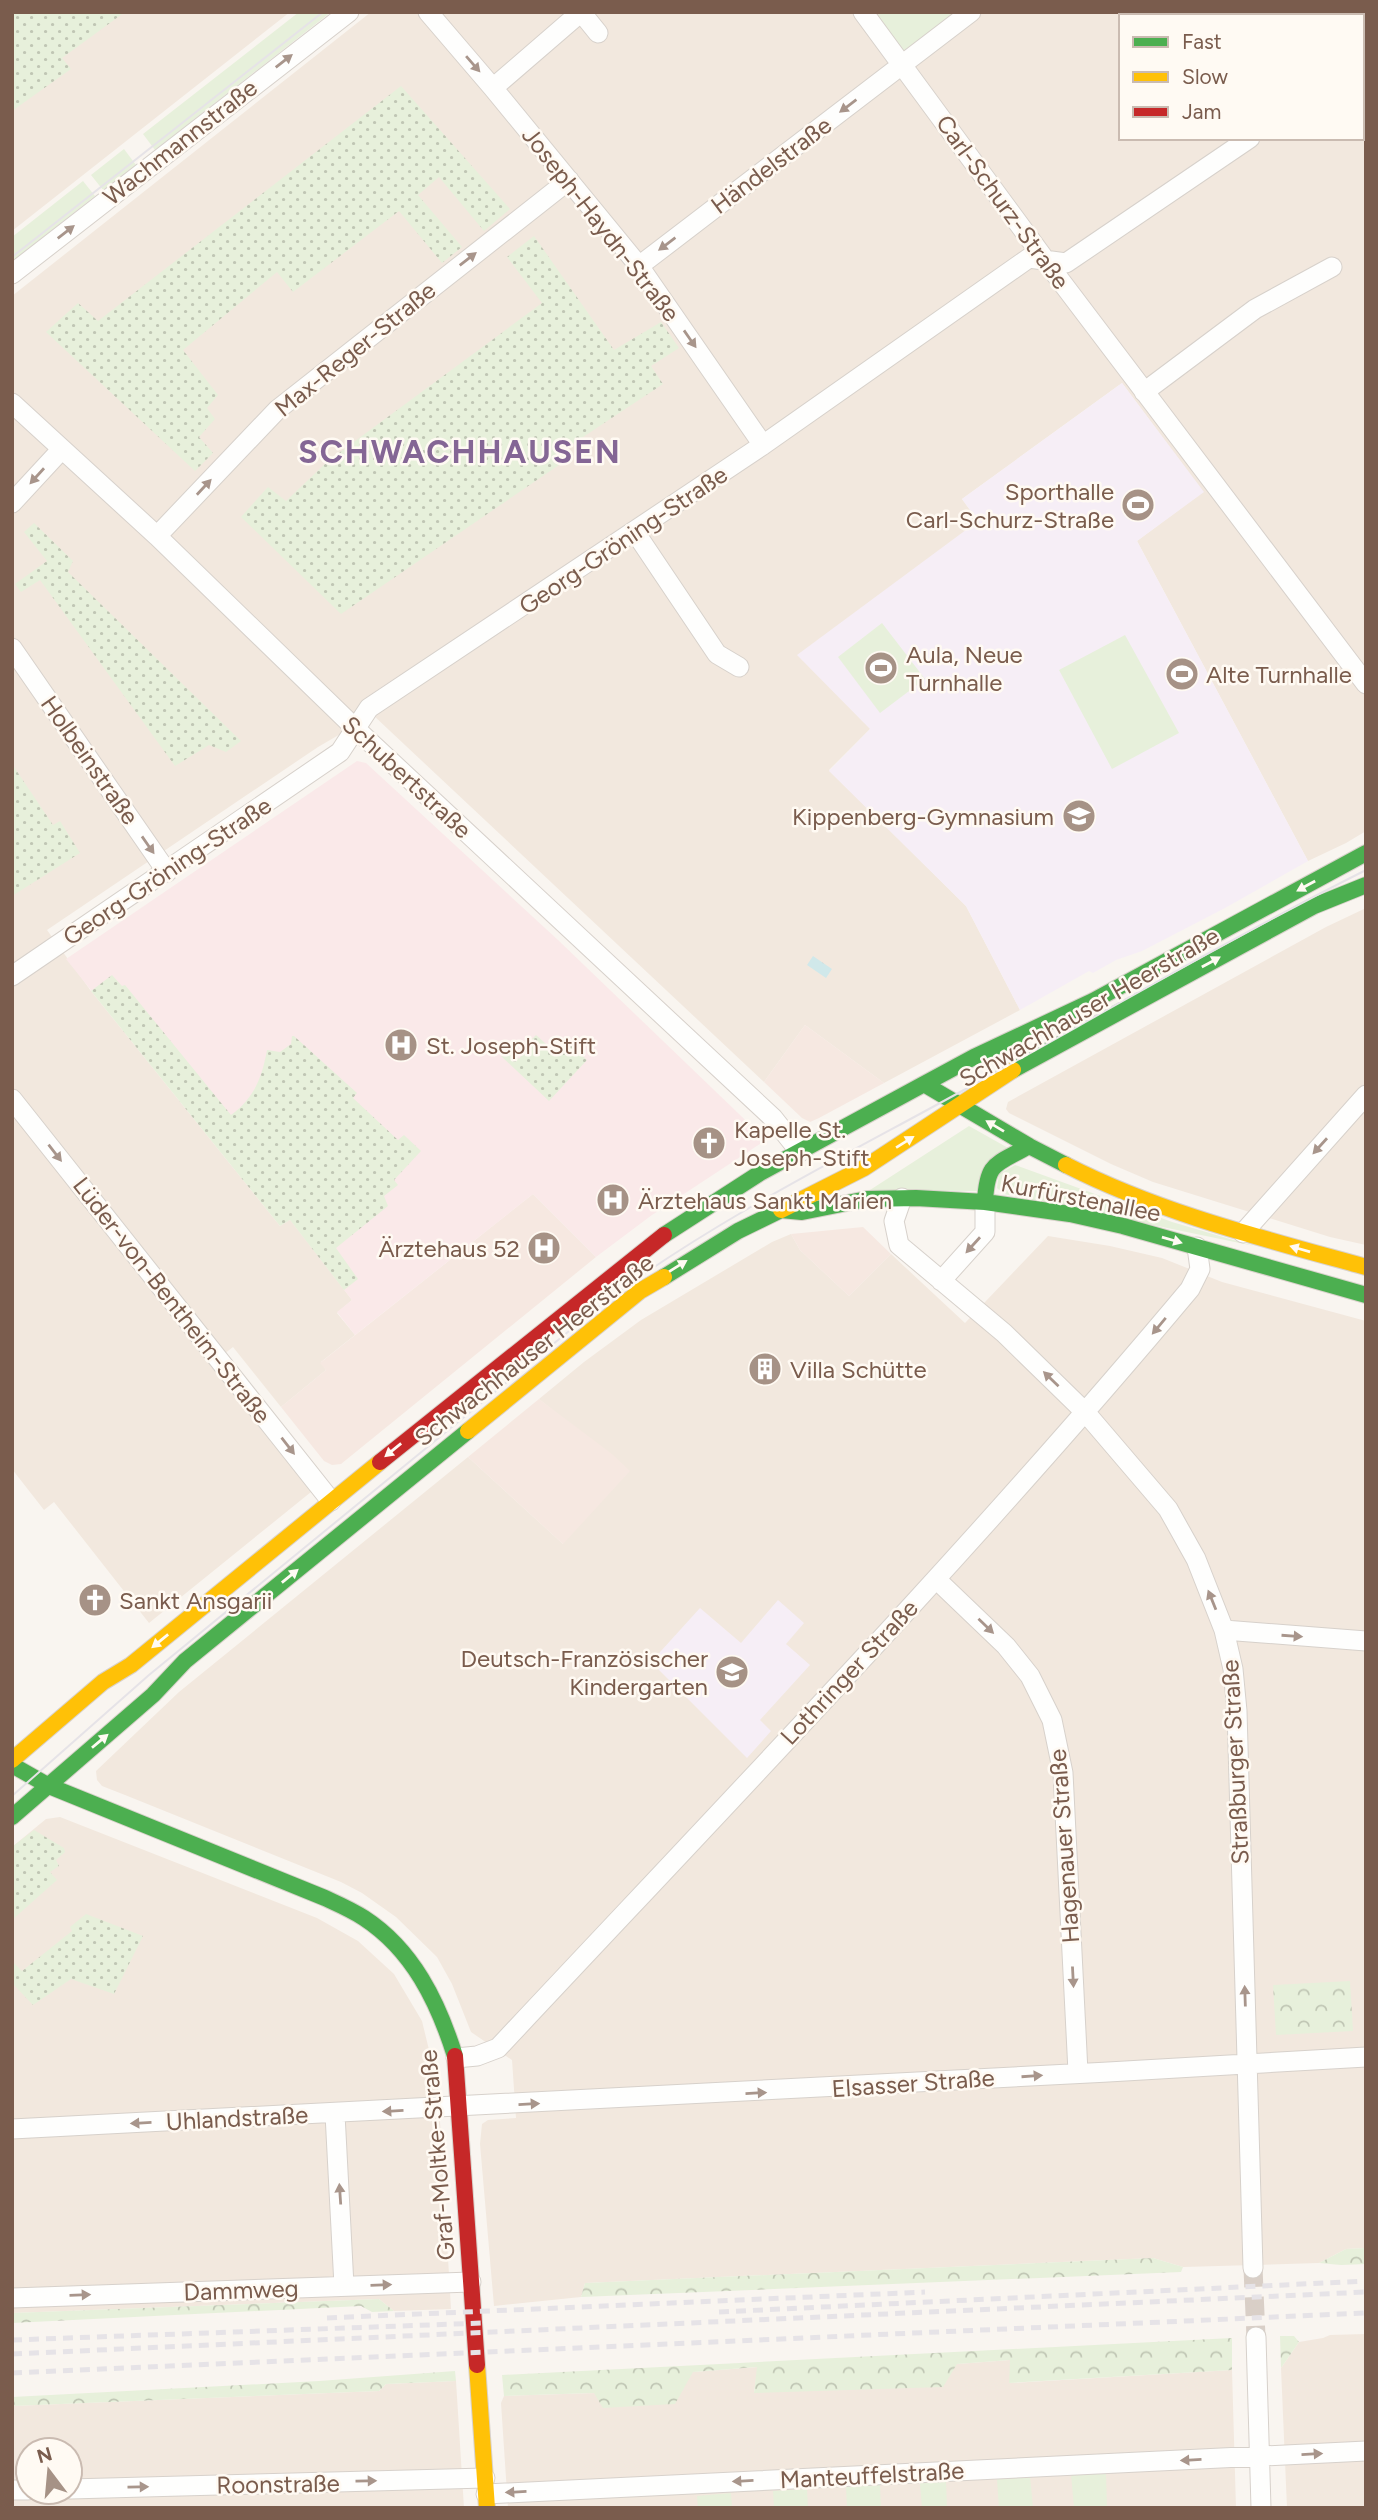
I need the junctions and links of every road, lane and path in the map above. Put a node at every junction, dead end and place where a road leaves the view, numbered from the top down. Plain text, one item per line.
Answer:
1 (349, 12) edge
2 (428, 12) edge
3 (581, 12) edge
4 (971, 12) edge
5 (866, 13) edge
6 (598, 33) dead end
7 (903, 65) junction
8 (493, 88) junction
9 (1247, 140) edge
10 (569, 180) junction
11 (1046, 260) junction
12 (639, 266) junction
13 (1332, 267) dead end
14 (12, 274) edge
15 (1144, 392) junction
16 (12, 403) edge
17 (763, 445) junction
18 (61, 450) junction
19 (12, 503) edge
20 (635, 532) junction
21 (157, 537) junction
22 (12, 648) edge
23 (739, 667) dead end
24 (1366, 684) edge
25 (357, 730) junction
26 (1366, 853) edge
27 (167, 872) junction
28 (1366, 885) edge
29 (12, 976) edge
30 (924, 1084) junction
31 (1366, 1095) edge
32 (12, 1099) edge
33 (961, 1106) junction
34 (1029, 1146) junction
35 (800, 1152) junction
36 (902, 1198) junction
37 (985, 1202) junction
38 (781, 1210) junction
39 (1243, 1233) junction
40 (1197, 1247) junction
41 (1366, 1267) edge
42 (940, 1281) junction
43 (1366, 1295) edge
44 (1086, 1413) junction
45 (331, 1501) junction
46 (936, 1579) junction
47 (1224, 1630) junction
48 (1366, 1641) edge
49 (12, 1762) edge
50 (12, 1782) edge
51 (49, 1786) junction
52 (12, 1817) edge
53 (1366, 2057) edge
54 (456, 2058) junction
55 (1247, 2064) junction
56 (1078, 2073) junction
57 (461, 2108) junction
58 (335, 2114) junction
59 (12, 2129) edge
60 (1253, 2268) tunnel mouth
61 (471, 2282) junction
62 (344, 2286) junction
63 (12, 2298) edge
64 (1256, 2337) tunnel mouth
65 (1366, 2451) edge
66 (1259, 2456) junction
67 (84, 2489) edge
68 (486, 2493) edge
69 (1261, 2508) edge

14 -> 1 street, Wachmannstraße
2 -> 8 street, Joseph-Haydn-Straße
3 - 6 street
3 - 8 street
4 - 7 street, Händelstraße
5 - 7 street, Carl-Schurz-Straße
7 - 11 street, Carl-Schurz-Straße
7 -> 12 street, Händelstraße
8 - 10 street, Joseph-Haydn-Straße
9 - 11 street, Georg-Gröning-Straße
10 - 12 street, Joseph-Haydn-Straße
21 -> 10 street, Max-Reger-Straße
11 - 15 street, Carl-Schurz-Straße
11 - 17 street, Georg-Gröning-Straße
12 -> 17 street, Joseph-Haydn-Straße
13 - 15 street
15 - 24 street, Carl-Schurz-Straße
16 - 18 street, Schubertstraße
17 - 20 street, Georg-Gröning-Straße
18 -> 19 street
18 - 21 street, Schubertstraße
20 - 23 street
20 - 25 street, Georg-Gröning-Straße
21 - 25 street, Schubertstraße
22 -> 27 street, Holbeinstraße
25 - 27 street, Georg-Gröning-Straße
25 - 35 street, Schubertstraße
26 -> 30 main road, Schwachhauser Heerstraße
27 - 29 street, Georg-Gröning-Straße
33 -> 28 main road, Schwachhauser Heerstraße
30 - 33 main road, Kurfürstenallee
30 - 35 main road, Schwachhauser Heerstraße
31 -> 39 street
32 -> 45 street, Lüder-von-Bentheim-Straße
34 -> 33 main road, Kurfürstenallee
38 -> 33 main road, Schwachhauser Heerstraße
34 - 37 main road
34 - 39 main road, Kurfürstenallee
35 -> 45 main road, Schwachhauser Heerstraße
36 - 37 main road, Kurfürstenallee
36 - 38 main road, Kurfürstenallee
36 - 42 street, Straßburger Straße
37 -> 40 main road, Kurfürstenallee
37 -> 42 street
51 -> 38 main road, Schwachhauser Heerstraße
41 -> 39 main road, Kurfürstenallee
40 - 43 main road, Kurfürstenallee
40 -> 44 street, Lothringer Straße
44 -> 42 street, Straßburger Straße
44 - 46 street, Lothringer Straße
47 -> 44 street, Straßburger Straße
45 -> 49 main road, Schwachhauser Heerstraße
46 - 54 street, Lothringer Straße
46 -> 56 street, Hagenauer Straße
47 -> 48 street
55 -> 47 street, Straßburger Straße
49 - 51 main road
50 - 51 main road
51 - 52 main road, Schwachhauser Heerstraße
51 - 54 main road, Graf-Moltke-Straße
53 - 55 street, Elsasser Straße
54 - 57 main road, Graf-Moltke-Straße
55 - 56 street, Elsasser Straße
55 - 60 street, Straßburger Straße
57 -> 56 street, Elsasser Straße
57 -> 58 street, Uhlandstraße
57 - 61 main road, Graf-Moltke-Straße
58 -> 59 street, Uhlandstraße
62 -> 58 street
62 -> 61 street, Dammweg
61 - 68 main road, Graf-Moltke-Straße
63 -> 62 street, Dammweg
64 - 66 street
66 -> 65 street, Manteuffelstraße
66 -> 68 street, Manteuffelstraße
66 - 69 street
67 -> 68 street, Roonstraße

